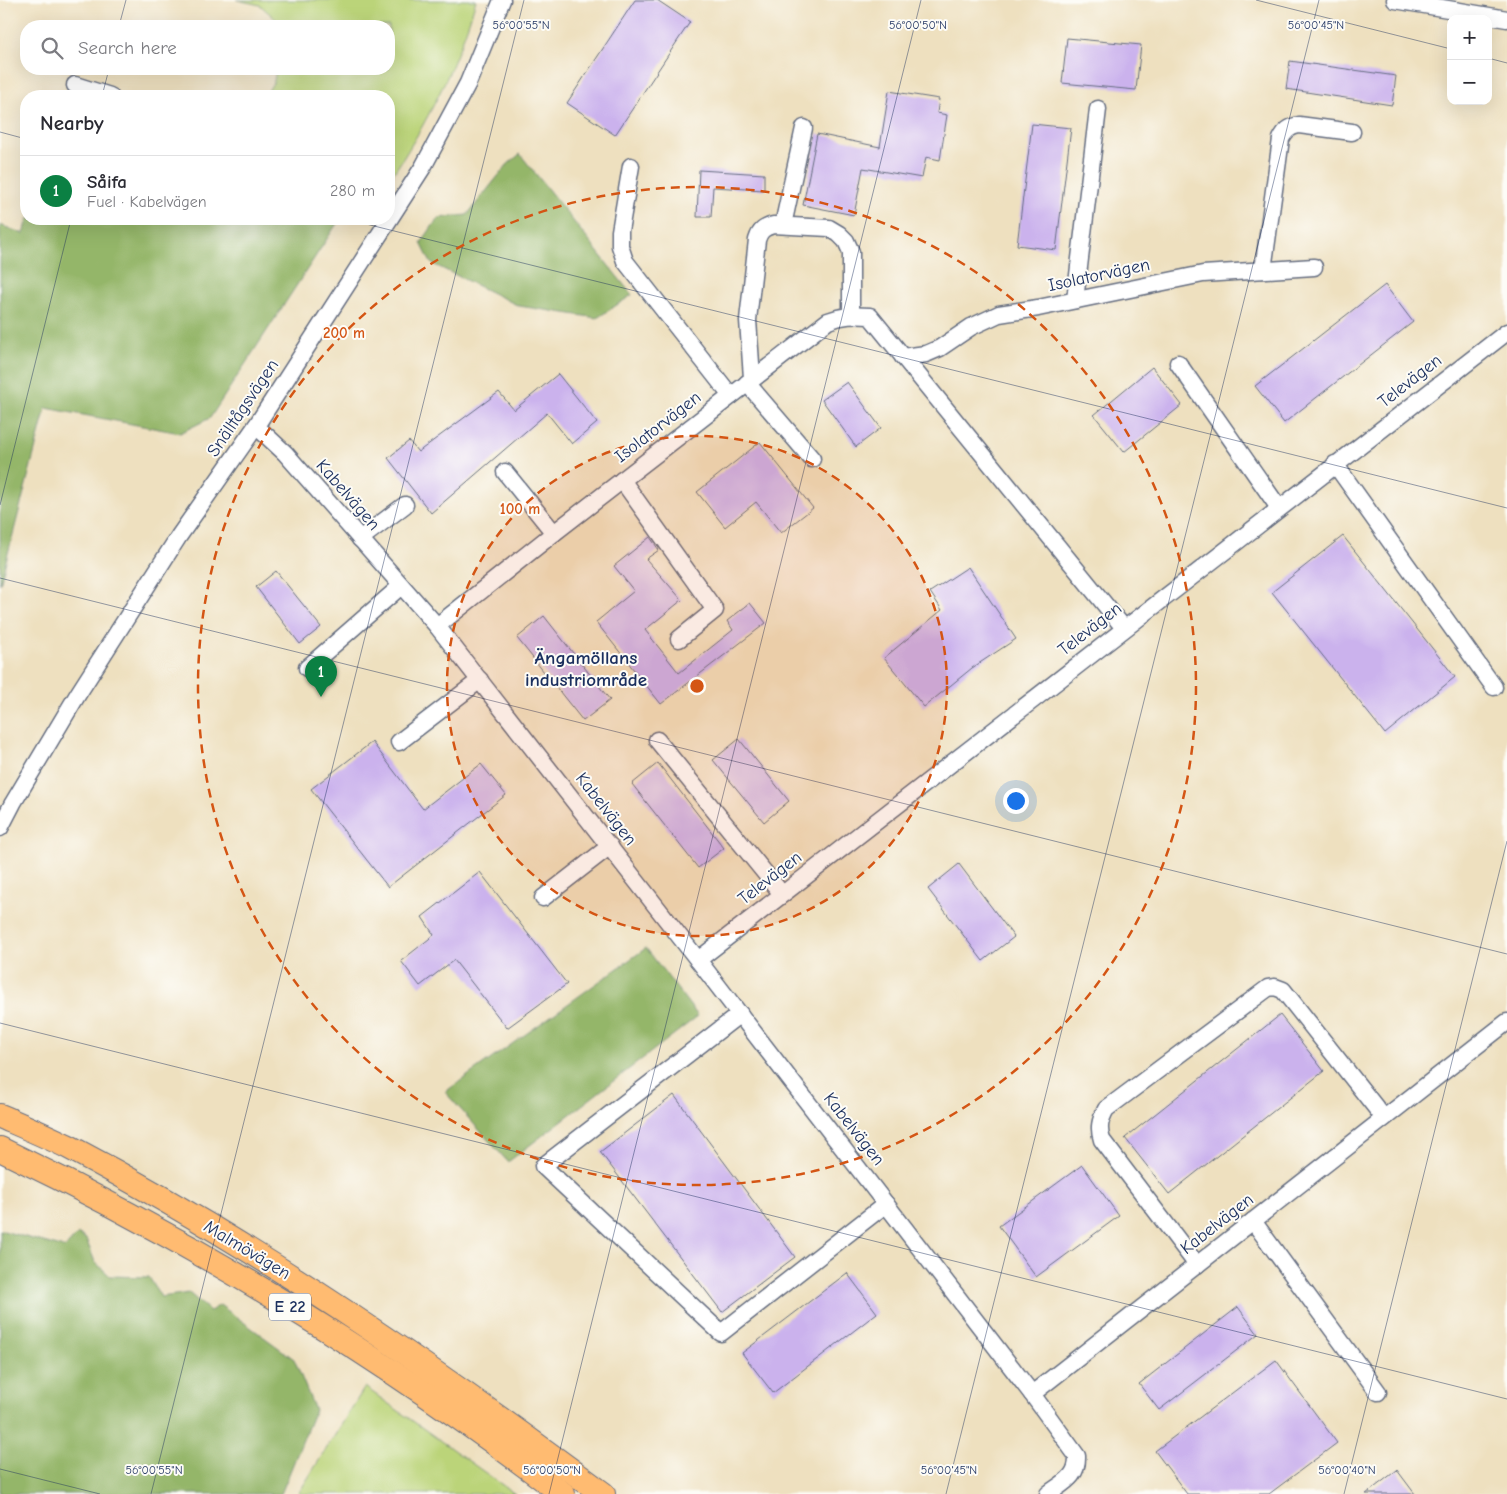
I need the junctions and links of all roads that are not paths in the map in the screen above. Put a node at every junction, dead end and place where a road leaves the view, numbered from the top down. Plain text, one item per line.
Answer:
1 (502, 0) edge
2 (1395, 0) edge
3 (1507, 19) edge
4 (75, 85) dead end
5 (91, 90) edge
6 (1098, 109) dead end
7 (804, 128) dead end
8 (1352, 132) dead end
9 (631, 166) dead end
10 (395, 209) edge
11 (385, 225) edge
12 (783, 226) junction
13 (1314, 267) dead end
14 (1263, 270) junction
15 (1074, 300) junction
16 (851, 314) junction
17 (1507, 332) edge
18 (903, 357) junction
19 (1178, 363) dead end
20 (749, 381) junction
21 (732, 396) junction
22 (256, 426) junction
23 (812, 458) dead end
24 (1334, 464) junction
25 (505, 472) dead end
26 (622, 480) junction
27 (405, 505) dead end
28 (1279, 508) junction
29 (554, 533) junction
30 (360, 539) junction
31 (401, 586) junction
32 (437, 626) junction
33 (1124, 628) junction
34 (679, 640) dead end
35 (306, 668) dead end
36 (480, 680) junction
37 (1494, 687) dead end
38 (657, 740) dead end
39 (399, 742) dead end
40 (0, 828) edge
41 (610, 846) junction
42 (782, 894) junction
43 (543, 898) dead end
44 (698, 960) junction
45 (740, 1014) junction
46 (1507, 1022) edge
47 (0, 1108) edge
48 (0, 1116) edge
49 (1384, 1118) junction
50 (67, 1146) junction
51 (0, 1149) edge
52 (886, 1204) junction
53 (1253, 1221) junction
54 (1197, 1265) junction
55 (1378, 1392) dead end
56 (1032, 1394) junction
57 (563, 1494) edge
58 (603, 1494) edge
59 (1048, 1494) edge

1 - 10 street, Snälltågsvägen
2 - 3 street
4 - 5 street
6 - 15 street
7 - 12 street
8 - 14 street
9 - 21 street
11 - 22 street, Snälltågsvägen
12 - 16 street
12 - 20 street
13 - 14 street, Isolatorvägen
14 - 15 street, Isolatorvägen
15 - 18 street, Isolatorvägen
16 - 18 street
16 - 20 street, Isolatorvägen
17 - 24 street, Televägen
18 - 33 street
19 - 28 street
20 - 21 street, Isolatorvägen
20 - 23 street
21 - 26 street, Isolatorvägen
22 - 30 street, Kabelvägen
22 - 40 street, Snälltågsvägen
24 - 28 street, Televägen
24 - 37 street
25 - 29 street
26 - 29 street, Isolatorvägen
26 - 34 street
27 - 30 street
28 - 33 street, Televägen
29 - 32 street, Isolatorvägen
30 - 31 street, Kabelvägen
31 - 32 street, Kabelvägen
31 - 35 street
32 - 36 street, Kabelvägen
33 - 42 street, Televägen
36 - 39 street
36 - 41 street, Kabelvägen
38 - 42 street
41 - 43 street
41 - 44 street, Kabelvägen
42 - 44 street, Televägen
44 - 45 street, Kabelvägen
45 - 52 street, Kabelvägen
45 - 52 street
46 - 49 street, Kabelvägen
47 - 50 highway, E 22
48 - 50 highway, Malmövägen
49 - 53 street, Kabelvägen
49 - 54 street
50 - 58 highway, Malmövägen / E 22
51 - 57 highway, Malmövägen / E 22
52 - 56 street, Kabelvägen
53 - 54 street, Kabelvägen
53 - 55 street
54 - 56 street, Kabelvägen
56 - 59 street

